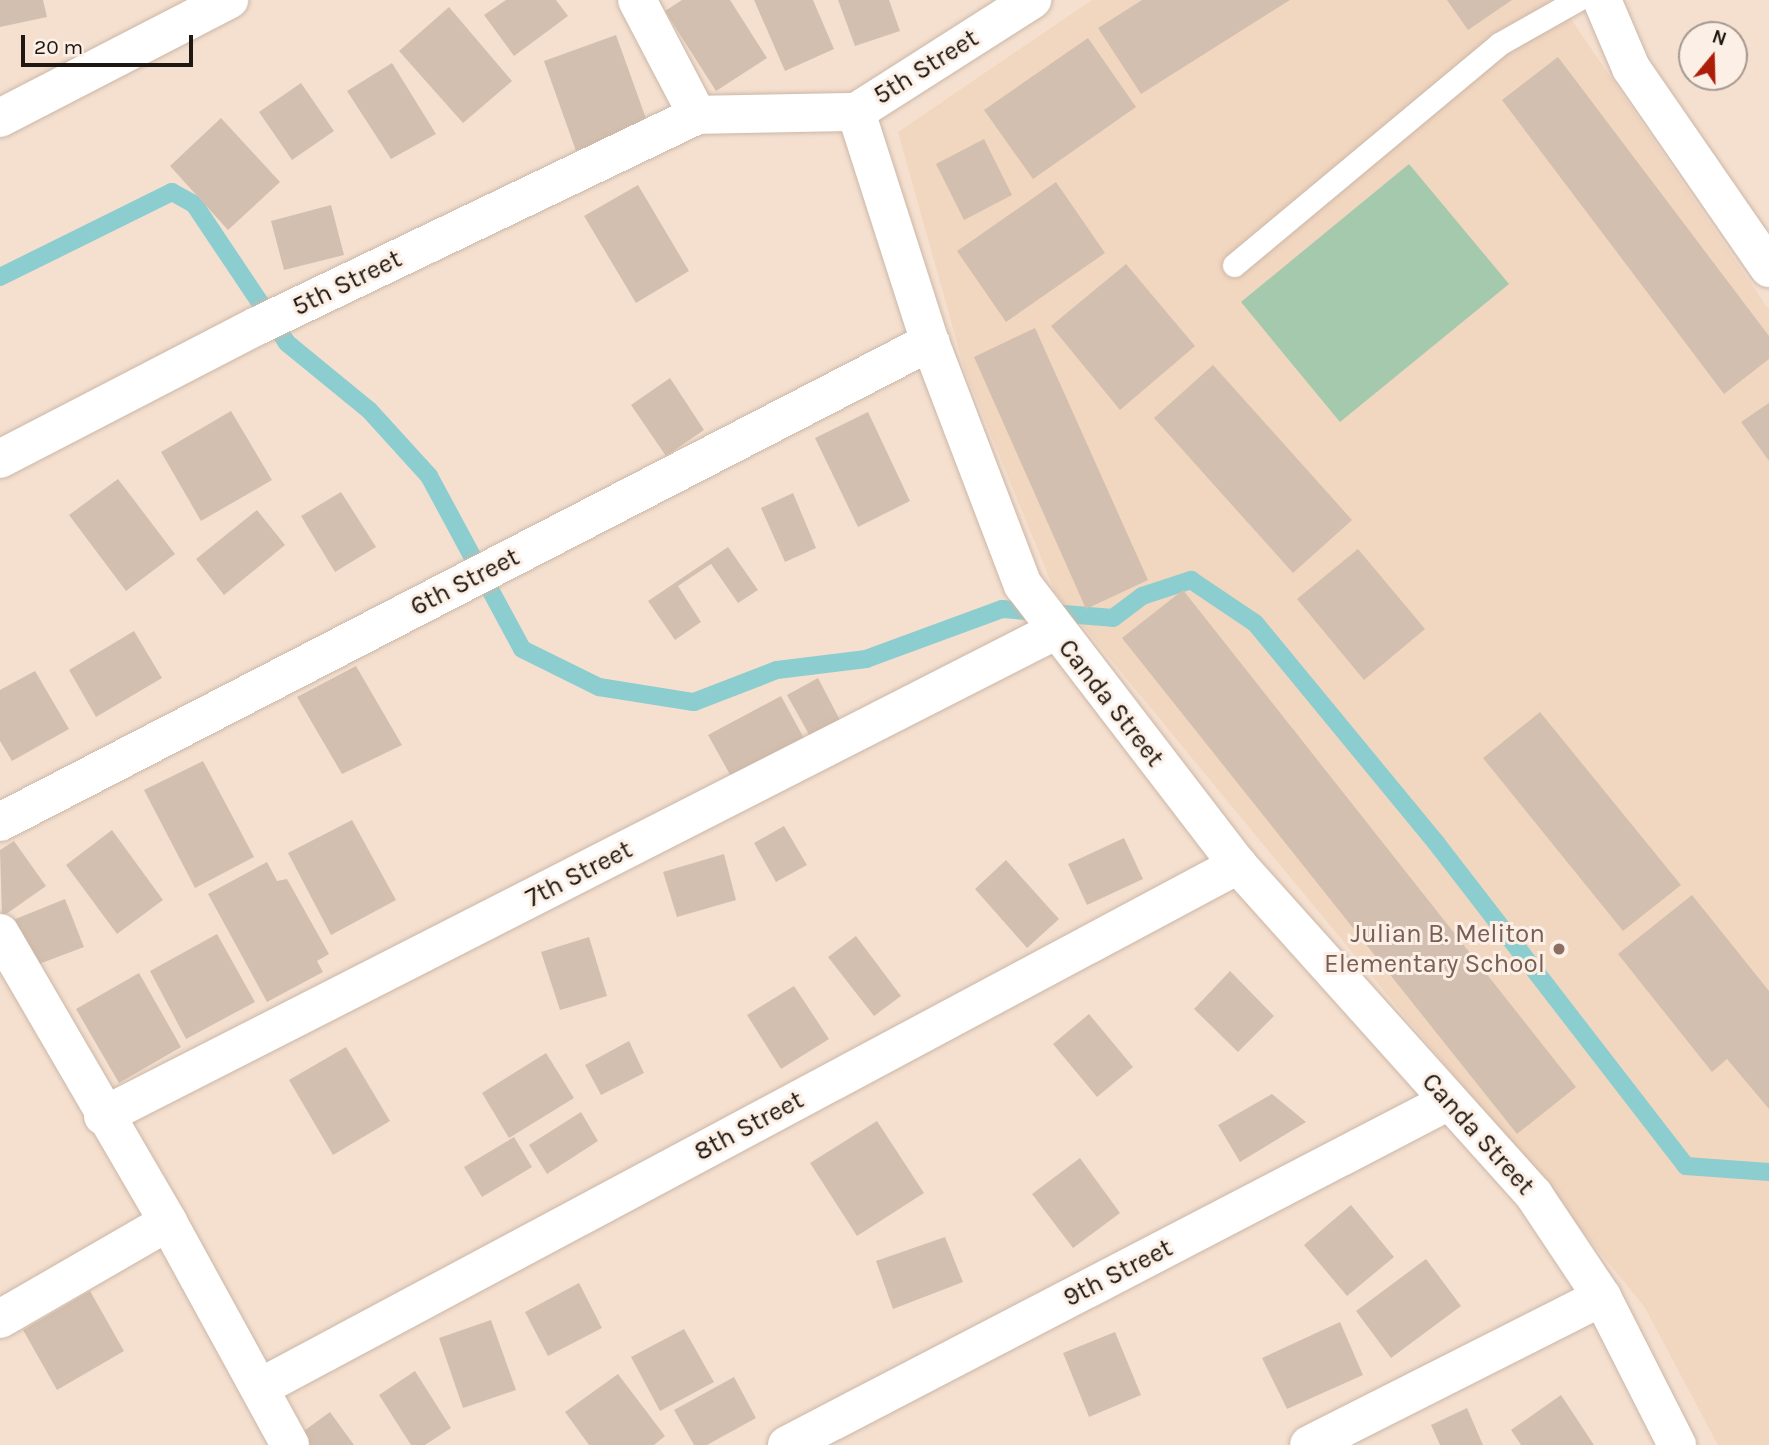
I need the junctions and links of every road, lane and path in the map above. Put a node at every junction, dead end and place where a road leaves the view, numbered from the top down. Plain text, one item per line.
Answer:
1 (229, 0) edge
2 (637, 0) edge
3 (1032, 0) edge
4 (1577, 0) edge
5 (1602, 0) edge
6 (856, 112) junction
7 (696, 115) junction
8 (0, 118) edge
9 (1234, 265) dead end
10 (1769, 268) edge
11 (930, 342) junction
12 (0, 459) edge
13 (1051, 625) junction
14 (0, 822) edge
15 (1238, 865) junction
16 (0, 933) edge
17 (1449, 1101) junction
18 (103, 1116) junction
19 (169, 1222) junction
20 (1602, 1297) junction
21 (0, 1319) edge
22 (261, 1387) junction
23 (290, 1445) edge
24 (788, 1445) edge
25 (1309, 1445) edge
26 (1677, 1445) edge

1 - 8 street
2 - 7 street
3 - 6 street, 5th Street
4 - 9 lane
5 - 10 street
6 - 7 street
6 - 11 street, Canda Street
7 - 12 street, 5th Street
11 - 13 street, Canda Street
11 - 14 street, 6th Street
13 - 15 street, Canda Street
13 - 18 street, 7th Street
15 - 17 street, Canda Street
15 - 22 street, 8th Street
16 - 18 street
17 - 20 street, Canda Street
17 - 24 street, 9th Street
18 - 19 street
19 - 21 street
19 - 22 street
20 - 25 street
20 - 26 street, Canda Street
22 - 23 street

